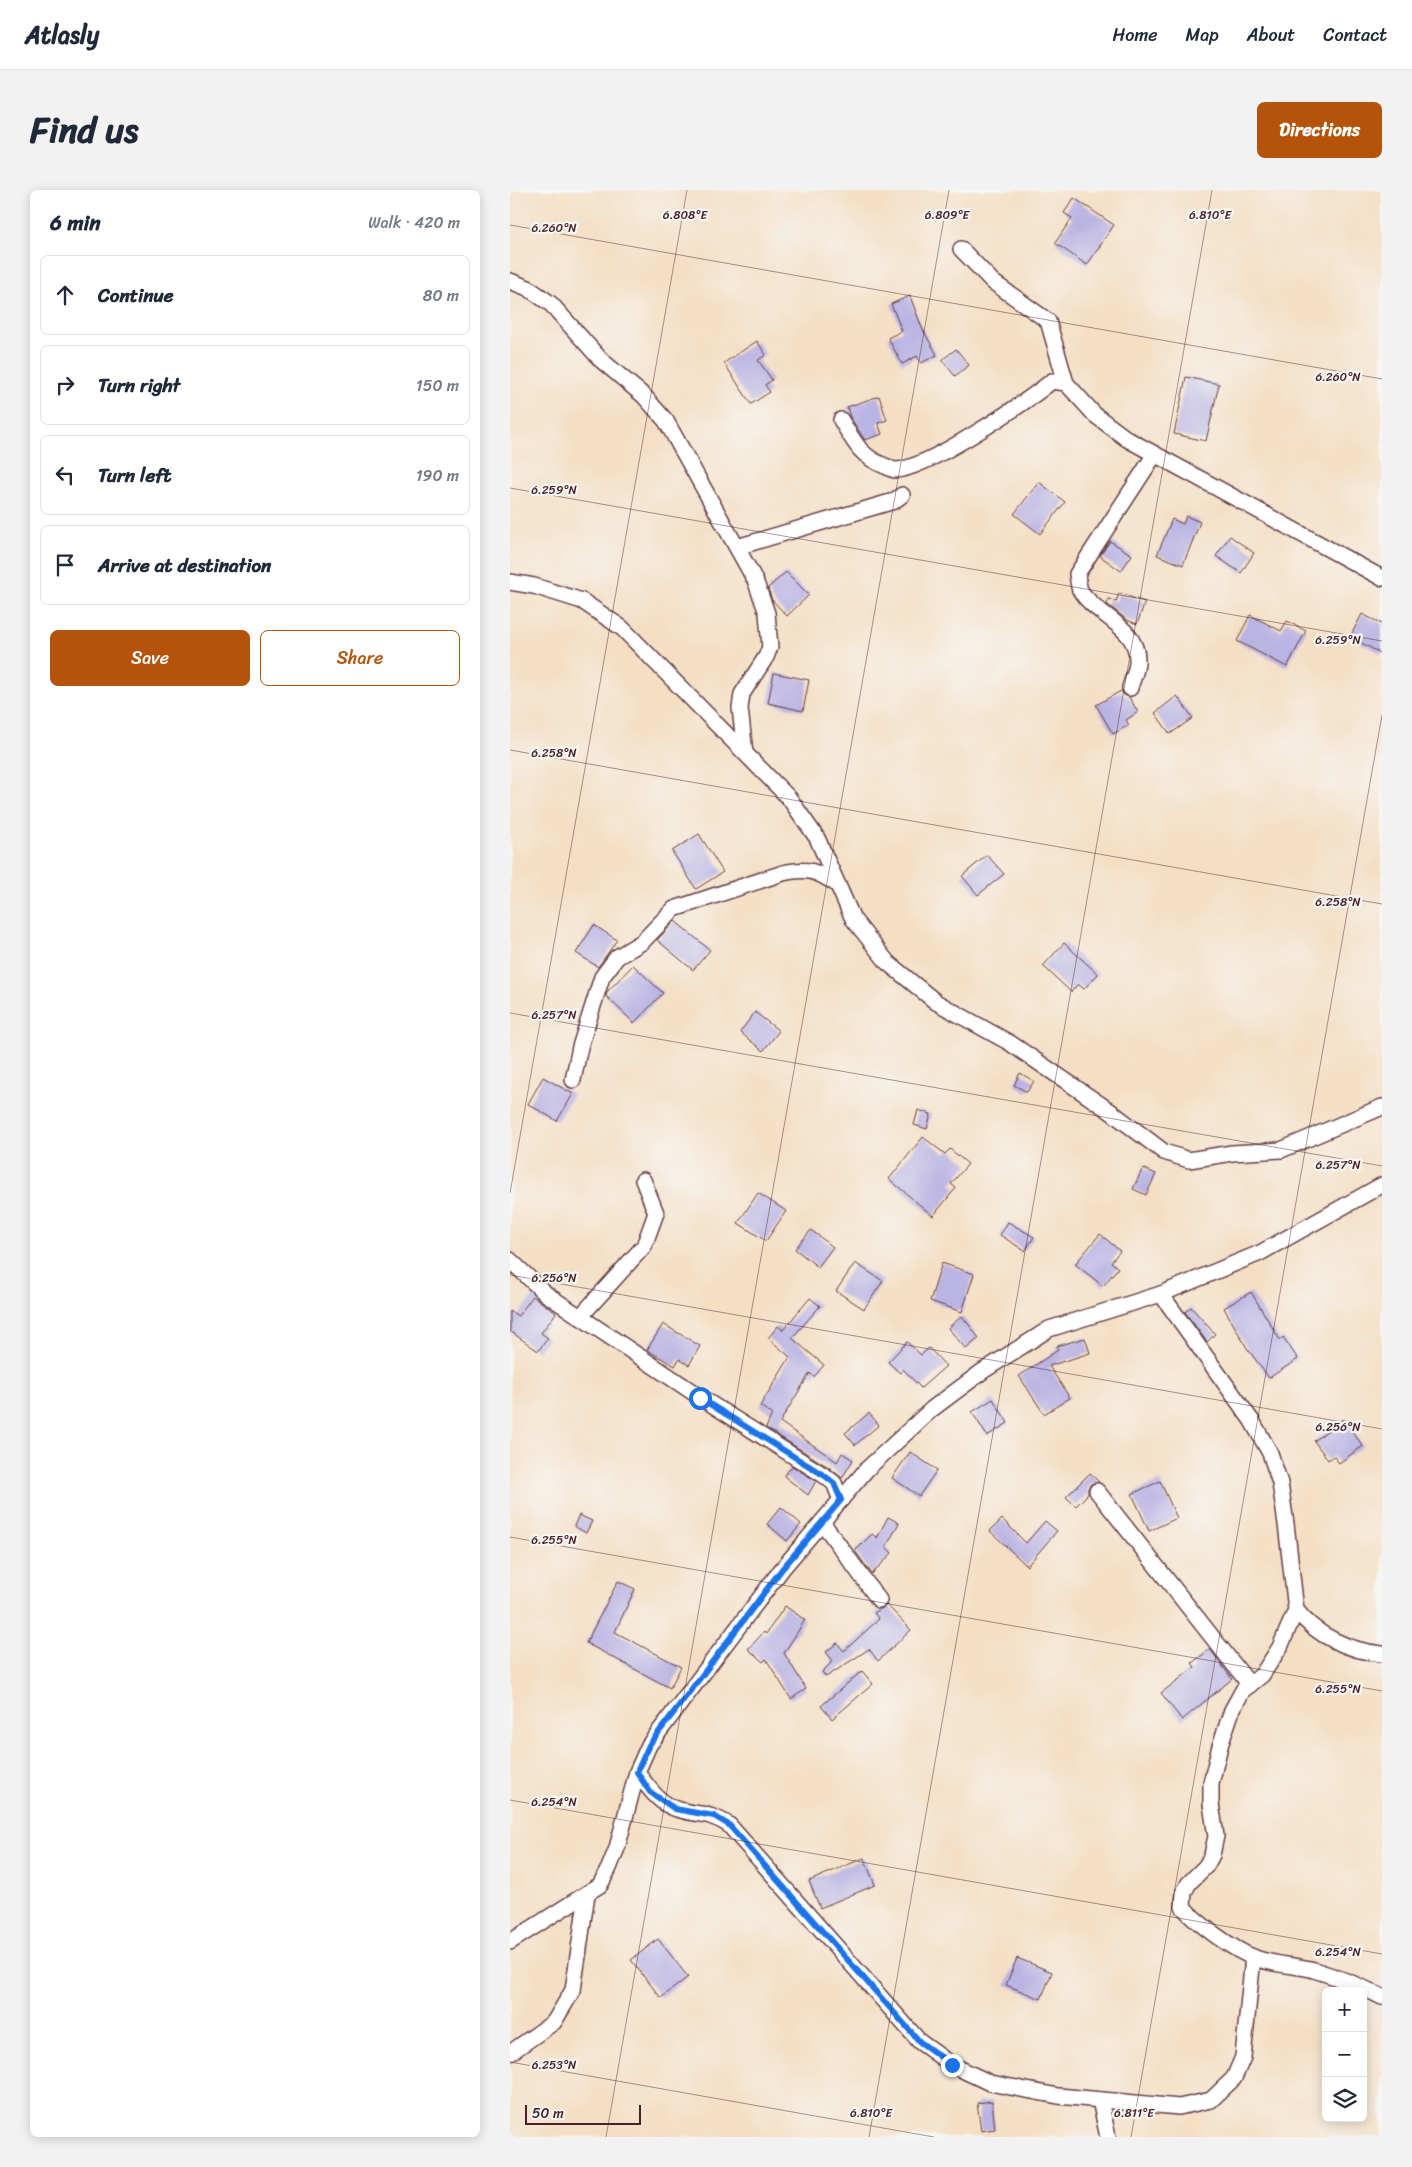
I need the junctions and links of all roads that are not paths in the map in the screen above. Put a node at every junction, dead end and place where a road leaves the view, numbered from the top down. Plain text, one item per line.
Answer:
1 (961, 249) dead end
2 (510, 281) edge
3 (1066, 383) junction
4 (841, 420) dead end
5 (1155, 454) junction
6 (902, 495) dead end
7 (737, 547) junction
8 (1382, 578) edge
9 (510, 582) edge
10 (1130, 688) dead end
11 (745, 753) junction
12 (838, 885) junction
13 (573, 1080) dead end
14 (1382, 1107) edge
15 (643, 1180) dead end
16 (1382, 1185) edge
17 (510, 1260) edge
18 (1161, 1294) junction
19 (580, 1317) junction
20 (1097, 1491) dead end
21 (841, 1500) junction
22 (822, 1522) junction
23 (879, 1600) dead end
24 (1296, 1610) junction
25 (1382, 1654) edge
26 (1250, 1685) junction
27 (637, 1772) junction
28 (586, 1894) junction
29 (510, 1942) edge
30 (1253, 1957) junction
31 (1382, 1997) edge
32 (510, 2053) edge
33 (1100, 2100) junction
34 (1108, 2137) edge

1 - 3 street
2 - 7 street
3 - 4 street
3 - 5 street
5 - 8 street
5 - 10 street
6 - 7 street
7 - 11 street
9 - 11 street
11 - 12 street
12 - 13 street
12 - 14 street
15 - 19 street
16 - 18 street
17 - 19 street
18 - 21 street
18 - 24 street
19 - 21 street
20 - 26 street
21 - 22 street
22 - 23 street
22 - 27 street
24 - 25 street
24 - 26 street
26 - 30 street
27 - 28 street
27 - 33 street
28 - 29 street
28 - 32 street
30 - 31 street
30 - 33 street
33 - 34 street

